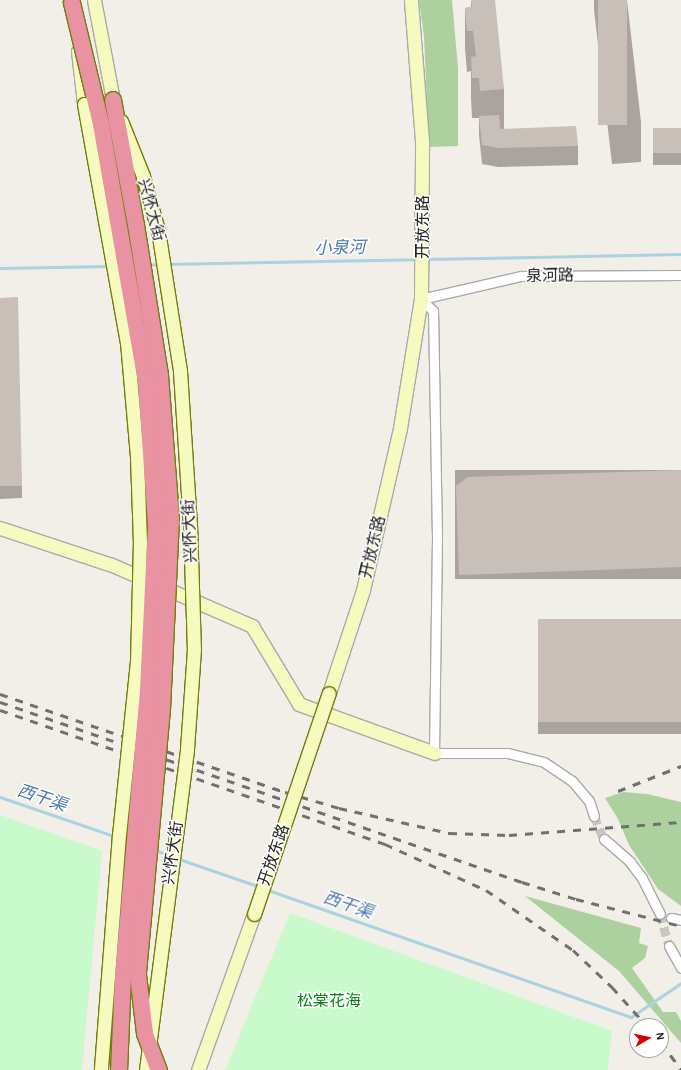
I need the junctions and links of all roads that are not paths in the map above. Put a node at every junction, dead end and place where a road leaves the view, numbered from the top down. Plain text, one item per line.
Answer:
1 (94, 0) edge
2 (411, 0) edge
3 (72, 1) edge
4 (113, 100) junction
5 (681, 275) edge
6 (421, 298) junction
7 (0, 528) edge
8 (434, 753) junction
9 (594, 816) tunnel mouth
10 (604, 839) tunnel mouth
11 (660, 914) tunnel mouth
12 (671, 918) dead end
13 (681, 920) edge
14 (669, 946) tunnel mouth
15 (681, 968) edge
16 (101, 1070) edge
17 (119, 1070) edge
18 (146, 1070) edge
19 (159, 1070) edge
20 (198, 1070) edge

1 - 4 main road, 兴怀大街
2 - 6 main road, 开放东路
3 - 16 main road, bridge
3 - 17 highway, bridge
4 - 18 main road, 兴怀大街, bridge
4 - 19 highway, bridge
5 - 6 street, 泉河路
6 - 8 street
6 - 20 main road, 开放东路, bridge
7 - 8 main road
8 - 9 street
10 - 11 street
12 - 13 street
14 - 15 street

